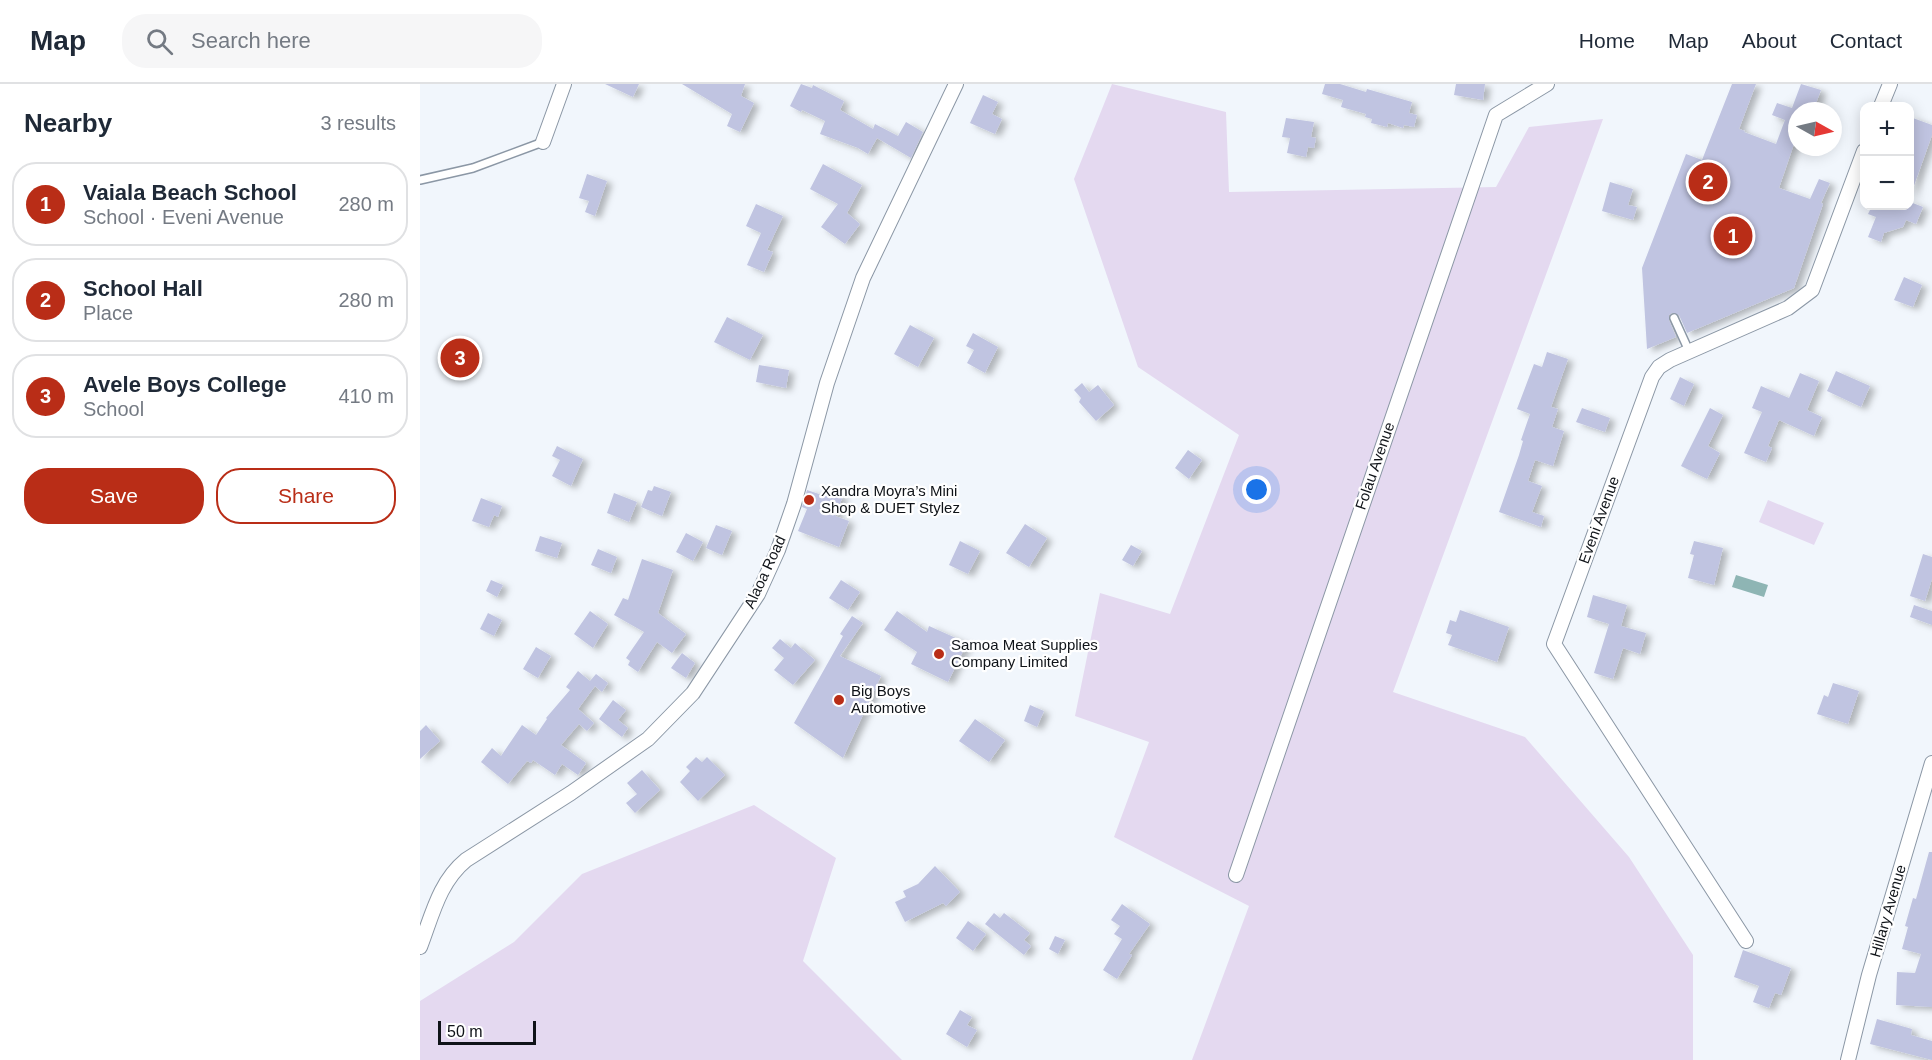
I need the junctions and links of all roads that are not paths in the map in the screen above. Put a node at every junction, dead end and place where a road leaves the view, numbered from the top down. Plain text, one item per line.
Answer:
1 (564, 84) edge
2 (956, 84) edge
3 (1547, 84) edge
4 (1890, 84) edge
5 (1883, 102) edge
6 (543, 142) joint
7 (1862, 156) edge
8 (420, 180) edge
9 (1674, 318) dead end
10 (1689, 351) junction
11 (1932, 763) edge
12 (1236, 875) dead end
13 (1746, 941) dead end
14 (420, 947) edge
15 (1848, 1060) edge

1 - 6 street
2 - 14 street, Alaoa Road
3 - 12 street, Folau Avenue
4 - 5 street
6 - 8 lane
7 - 10 street, Eveni Avenue
9 - 10 lane
10 - 13 street, Eveni Avenue
11 - 15 street, Hillary Avenue

